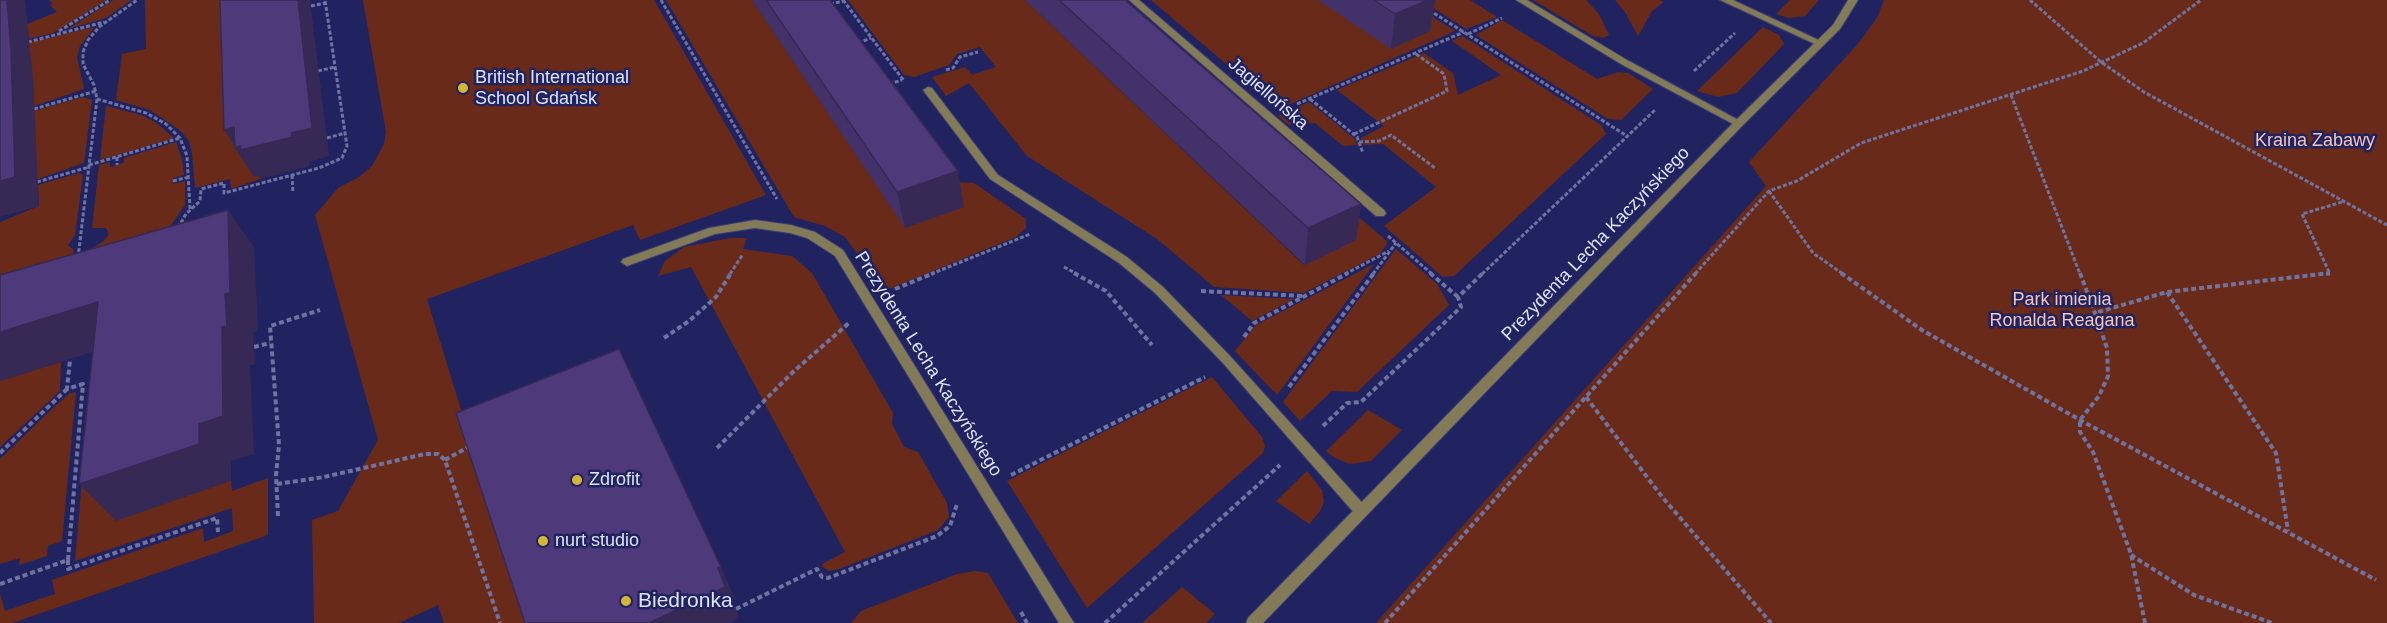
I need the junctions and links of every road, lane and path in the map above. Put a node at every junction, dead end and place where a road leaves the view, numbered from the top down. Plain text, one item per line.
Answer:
1 (110, 0) edge
2 (137, 0) edge
3 (660, 0) edge
4 (1134, 0) edge
5 (1725, 0) edge
6 (1853, 0) edge
7 (2030, 0) edge
8 (2200, 0) edge
9 (326, 1) edge
10 (844, 1) edge
11 (1525, 2) edge
12 (827, 5) edge
13 (1422, 5) edge
14 (311, 6) dead end
15 (1755, 14) junction
16 (107, 21) junction
17 (1466, 33) junction
18 (54, 35) junction
19 (872, 38) dead end
20 (28, 42) dead end
21 (855, 43) edge
22 (1820, 43) junction
23 (1415, 53) junction
24 (2100, 62) junction
25 (335, 67) junction
26 (318, 71) dead end
27 (902, 80) dead end
28 (885, 84) edge
29 (927, 90) dead end
30 (1674, 90) junction
31 (96, 91) junction
32 (2011, 95) junction
33 (97, 99) junction
34 (1310, 99) junction
35 (34, 109) dead end
36 (1269, 116) junction
37 (1739, 123) junction
38 (345, 133) junction
39 (1353, 134) junction
40 (1627, 136) junction
41 (180, 138) junction
42 (327, 138) dead end
43 (1359, 142) junction
44 (1363, 153) dead end
45 (117, 157) junction
46 (117, 165) dead end
47 (89, 166) junction
48 (1435, 168) dead end
49 (292, 175) junction
50 (189, 177) junction
51 (37, 182) dead end
52 (173, 182) dead end
53 (1769, 191) junction
54 (293, 193) dead end
55 (2342, 202) junction
56 (190, 209) junction
57 (1380, 213) dead end
58 (2387, 225) edge
59 (772, 226) junction
60 (1037, 231) dead end
61 (168, 232) edge
62 (1396, 243) dead end
63 (1389, 251) junction
64 (88, 254) edge
65 (78, 257) junction
66 (627, 262) dead end
67 (78, 263) edge
68 (1064, 267) dead end
69 (1159, 290) junction
70 (2167, 292) junction
71 (1305, 297) junction
72 (1120, 299) dead end
73 (869, 300) junction
74 (1114, 302) junction
75 (320, 310) dead end
76 (2095, 313) junction
77 (849, 322) dead end
78 (664, 338) dead end
79 (270, 343) junction
80 (1152, 345) dead end
81 (254, 347) dead end
82 (1226, 359) junction
83 (70, 360) dead end
84 (94, 381) edge
85 (83, 384) junction
86 (67, 389) junction
87 (1586, 397) junction
88 (1272, 410) junction
89 (2080, 420) junction
90 (480, 440) edge
91 (1302, 445) junction
92 (717, 448) dead end
93 (0, 453) edge
94 (445, 460) junction
95 (277, 484) junction
96 (983, 489) junction
97 (1361, 511) junction
98 (278, 516) dead end
99 (218, 532) dead end
100 (2289, 532) junction
101 (2131, 554) junction
102 (68, 560) junction
103 (2376, 580) dead end
104 (0, 584) edge
105 (735, 609) dead end
106 (500, 623) edge
107 (1067, 623) edge
108 (1105, 623) edge
109 (1252, 623) edge
110 (1385, 623) edge
111 (1771, 623) edge
112 (2145, 623) edge
113 (2272, 623) edge

1 - 18 path
2 - 16 path
3 - 59 path
4 - 36 street, Jagiellońska
5 - 15 street
6 - 22 street, Prezydenta Lecha Kaczyńskiego
7 - 24 path
8 - 24 path
9 - 14 path
9 - 25 path
10 - 12 path
11 - 17 path
11 - 30 street
13 - 17 path
15 - 22 street
15 - 30 path
16 - 18 path
16 - 31 path
17 - 23 path
17 - 40 path
18 - 20 path
19 - 21 path
22 - 37 street, Prezydenta Lecha Kaczyńskiego
23 - 34 path
23 - 39 path
24 - 32 path
24 - 55 path
25 - 26 path
25 - 38 path
27 - 28 path
29 - 69 street
30 - 37 street
30 - 40 path
31 - 33 path
31 - 35 path
32 - 53 path
32 - 76 path
33 - 41 path
33 - 47 path
34 - 36 path
34 - 39 path
36 - 57 street, Jagiellońska
37 - 97 street, Prezydenta Lecha Kaczyńskiego
38 - 42 path
38 - 49 path
39 - 43 path
40 - 91 path
41 - 45 path
41 - 50 path
43 - 44 path
43 - 48 path
45 - 46 path
45 - 47 path
47 - 51 path
47 - 65 path
49 - 54 path
49 - 56 path
50 - 52 path
50 - 56 path
53 - 87 path
53 - 89 path
55 - 58 path
55 - 70 path
56 - 61 path
59 - 66 street, Prezydenta Lecha Kaczyńskiego
59 - 73 street, Prezydenta Lecha Kaczyńskiego
59 - 78 path
60 - 73 path
62 - 63 path
63 - 71 path
63 - 88 path
64 - 65 path
65 - 67 path
68 - 74 path
69 - 71 path
69 - 82 street
70 - 76 path
70 - 100 path
71 - 82 path
72 - 74 path
73 - 96 street, Prezydenta Lecha Kaczyńskiego
74 - 80 path
75 - 79 path
76 - 89 path
77 - 92 path
79 - 81 path
79 - 95 path
82 - 88 street
82 - 96 path
83 - 86 path
84 - 85 path
85 - 86 path
85 - 102 path
86 - 93 path
87 - 110 path
87 - 111 path
88 - 91 street
89 - 100 path
89 - 101 path
90 - 94 path
91 - 97 street
91 - 108 path
94 - 95 path
94 - 106 path
95 - 98 path
96 - 105 path
96 - 107 street, Prezydenta Lecha Kaczyńskiego
97 - 109 street, Prezydenta Lecha Kaczyńskiego
99 - 102 path
100 - 103 path
101 - 112 path
101 - 113 path
102 - 104 path

